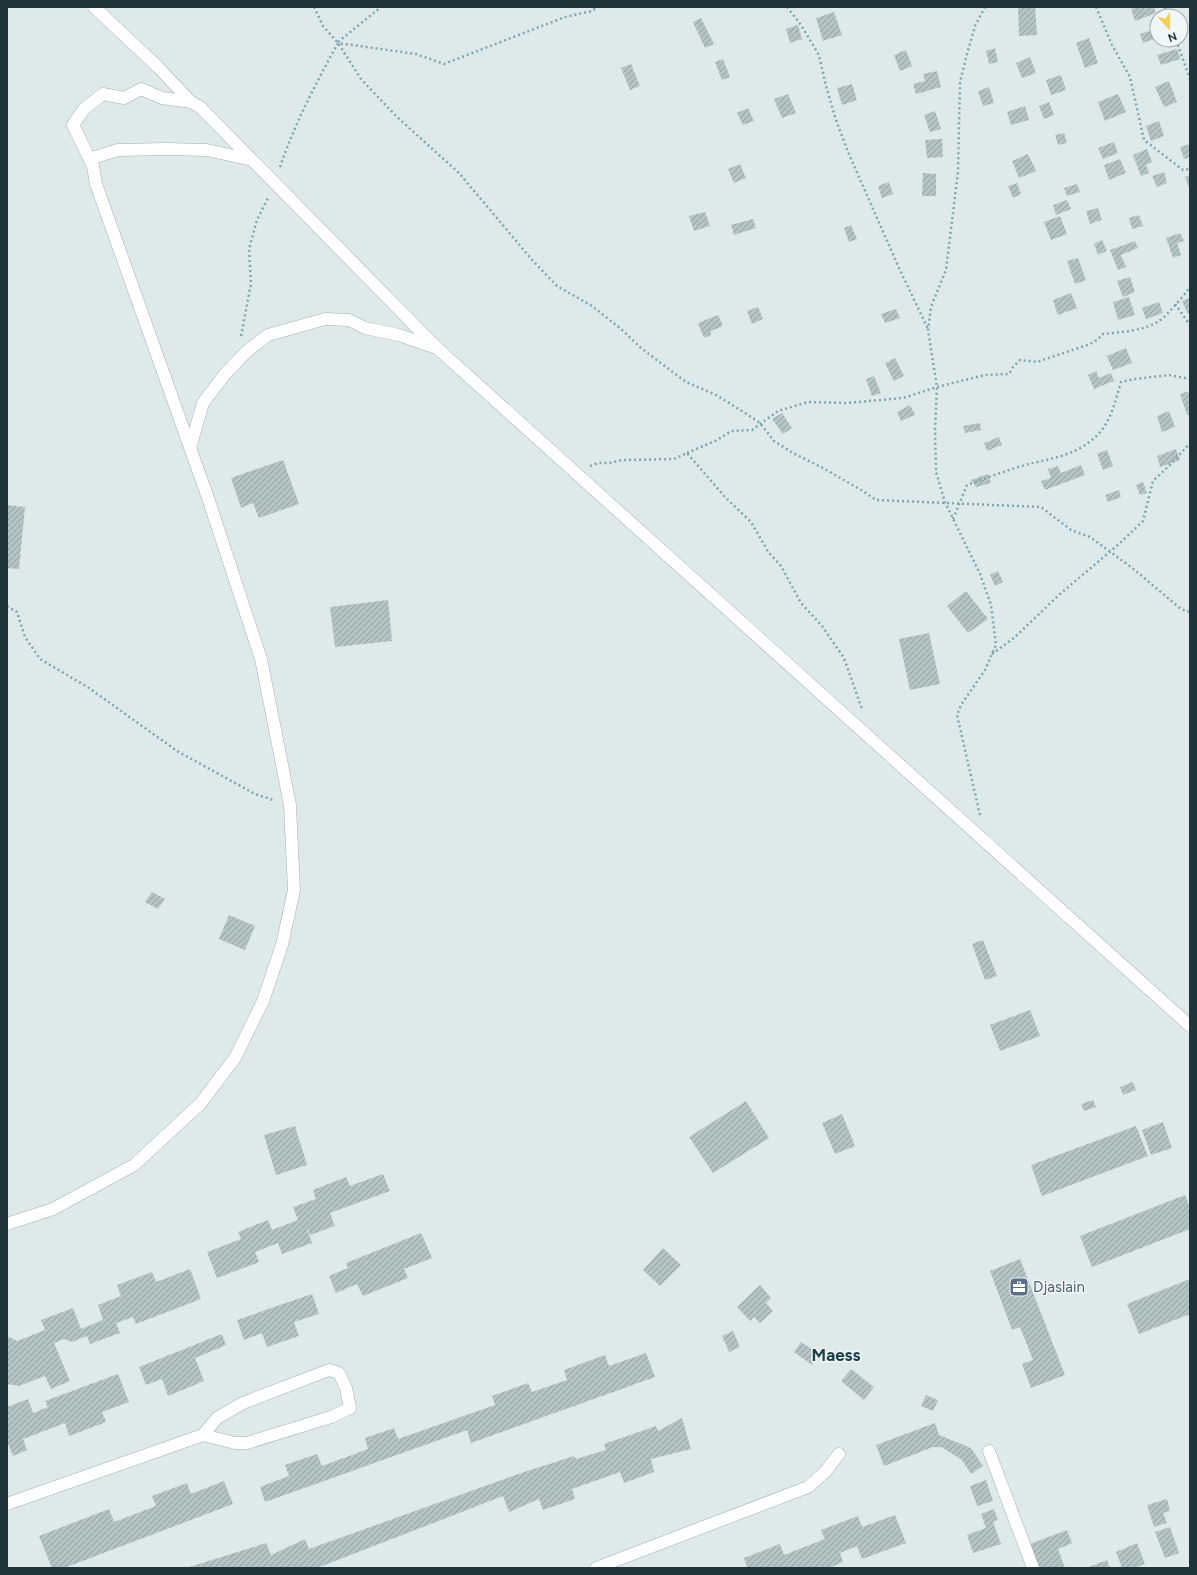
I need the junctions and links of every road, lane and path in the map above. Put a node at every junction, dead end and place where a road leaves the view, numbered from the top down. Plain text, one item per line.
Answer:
1 (94, 7) edge
2 (314, 7) edge
3 (381, 7) edge
4 (597, 7) edge
5 (788, 7) edge
6 (985, 7) edge
7 (1096, 7) edge
8 (338, 43) junction
9 (1179, 48) edge
10 (1190, 79) edge
11 (191, 102) junction
12 (89, 159) junction
13 (252, 160) junction
14 (1190, 169) edge
15 (274, 183) junction
16 (1190, 287) edge
17 (1175, 304) junction
18 (1190, 325) edge
19 (928, 330) junction
20 (437, 348) junction
21 (238, 360) junction
22 (1190, 379) edge
23 (937, 387) junction
24 (760, 423) junction
25 (1190, 443) edge
26 (190, 448) junction
27 (687, 453) junction
28 (598, 463) dead end
29 (945, 502) junction
30 (960, 503) junction
31 (953, 520) junction
32 (1110, 552) junction
33 (7, 606) edge
34 (1190, 612) edge
35 (992, 654) junction
36 (866, 735) junction
37 (255, 794) dead end
38 (987, 843) junction
39 (1190, 1026) edge
40 (7, 1224) edge
41 (203, 1435) junction
42 (989, 1451) dead end
43 (839, 1454) dead end
44 (7, 1504) edge
45 (596, 1568) edge
46 (1034, 1568) edge

1 - 11 street
2 - 8 path
3 - 8 path
4 - 8 path
5 - 19 path
6 - 19 path
7 - 14 path
8 - 15 path
8 - 24 path
9 - 10 path
11 - 12 street
11 - 13 street
12 - 13 street
12 - 26 street
13 - 15 street
15 - 20 street
15 - 21 path
16 - 17 path
17 - 18 path
17 - 23 path
19 - 23 path
20 - 21 street
20 - 36 street
21 - 26 street
22 - 30 path
23 - 24 path
23 - 29 path
24 - 27 path
24 - 29 path
25 - 32 path
26 - 40 street
27 - 28 path
27 - 36 path
29 - 30 path
29 - 31 path
30 - 31 path
30 - 32 path
31 - 35 path
32 - 34 path
32 - 35 path
33 - 37 path
35 - 38 path
36 - 38 street
38 - 39 street
41 - 41 street
41 - 44 street
42 - 46 street
43 - 45 street

